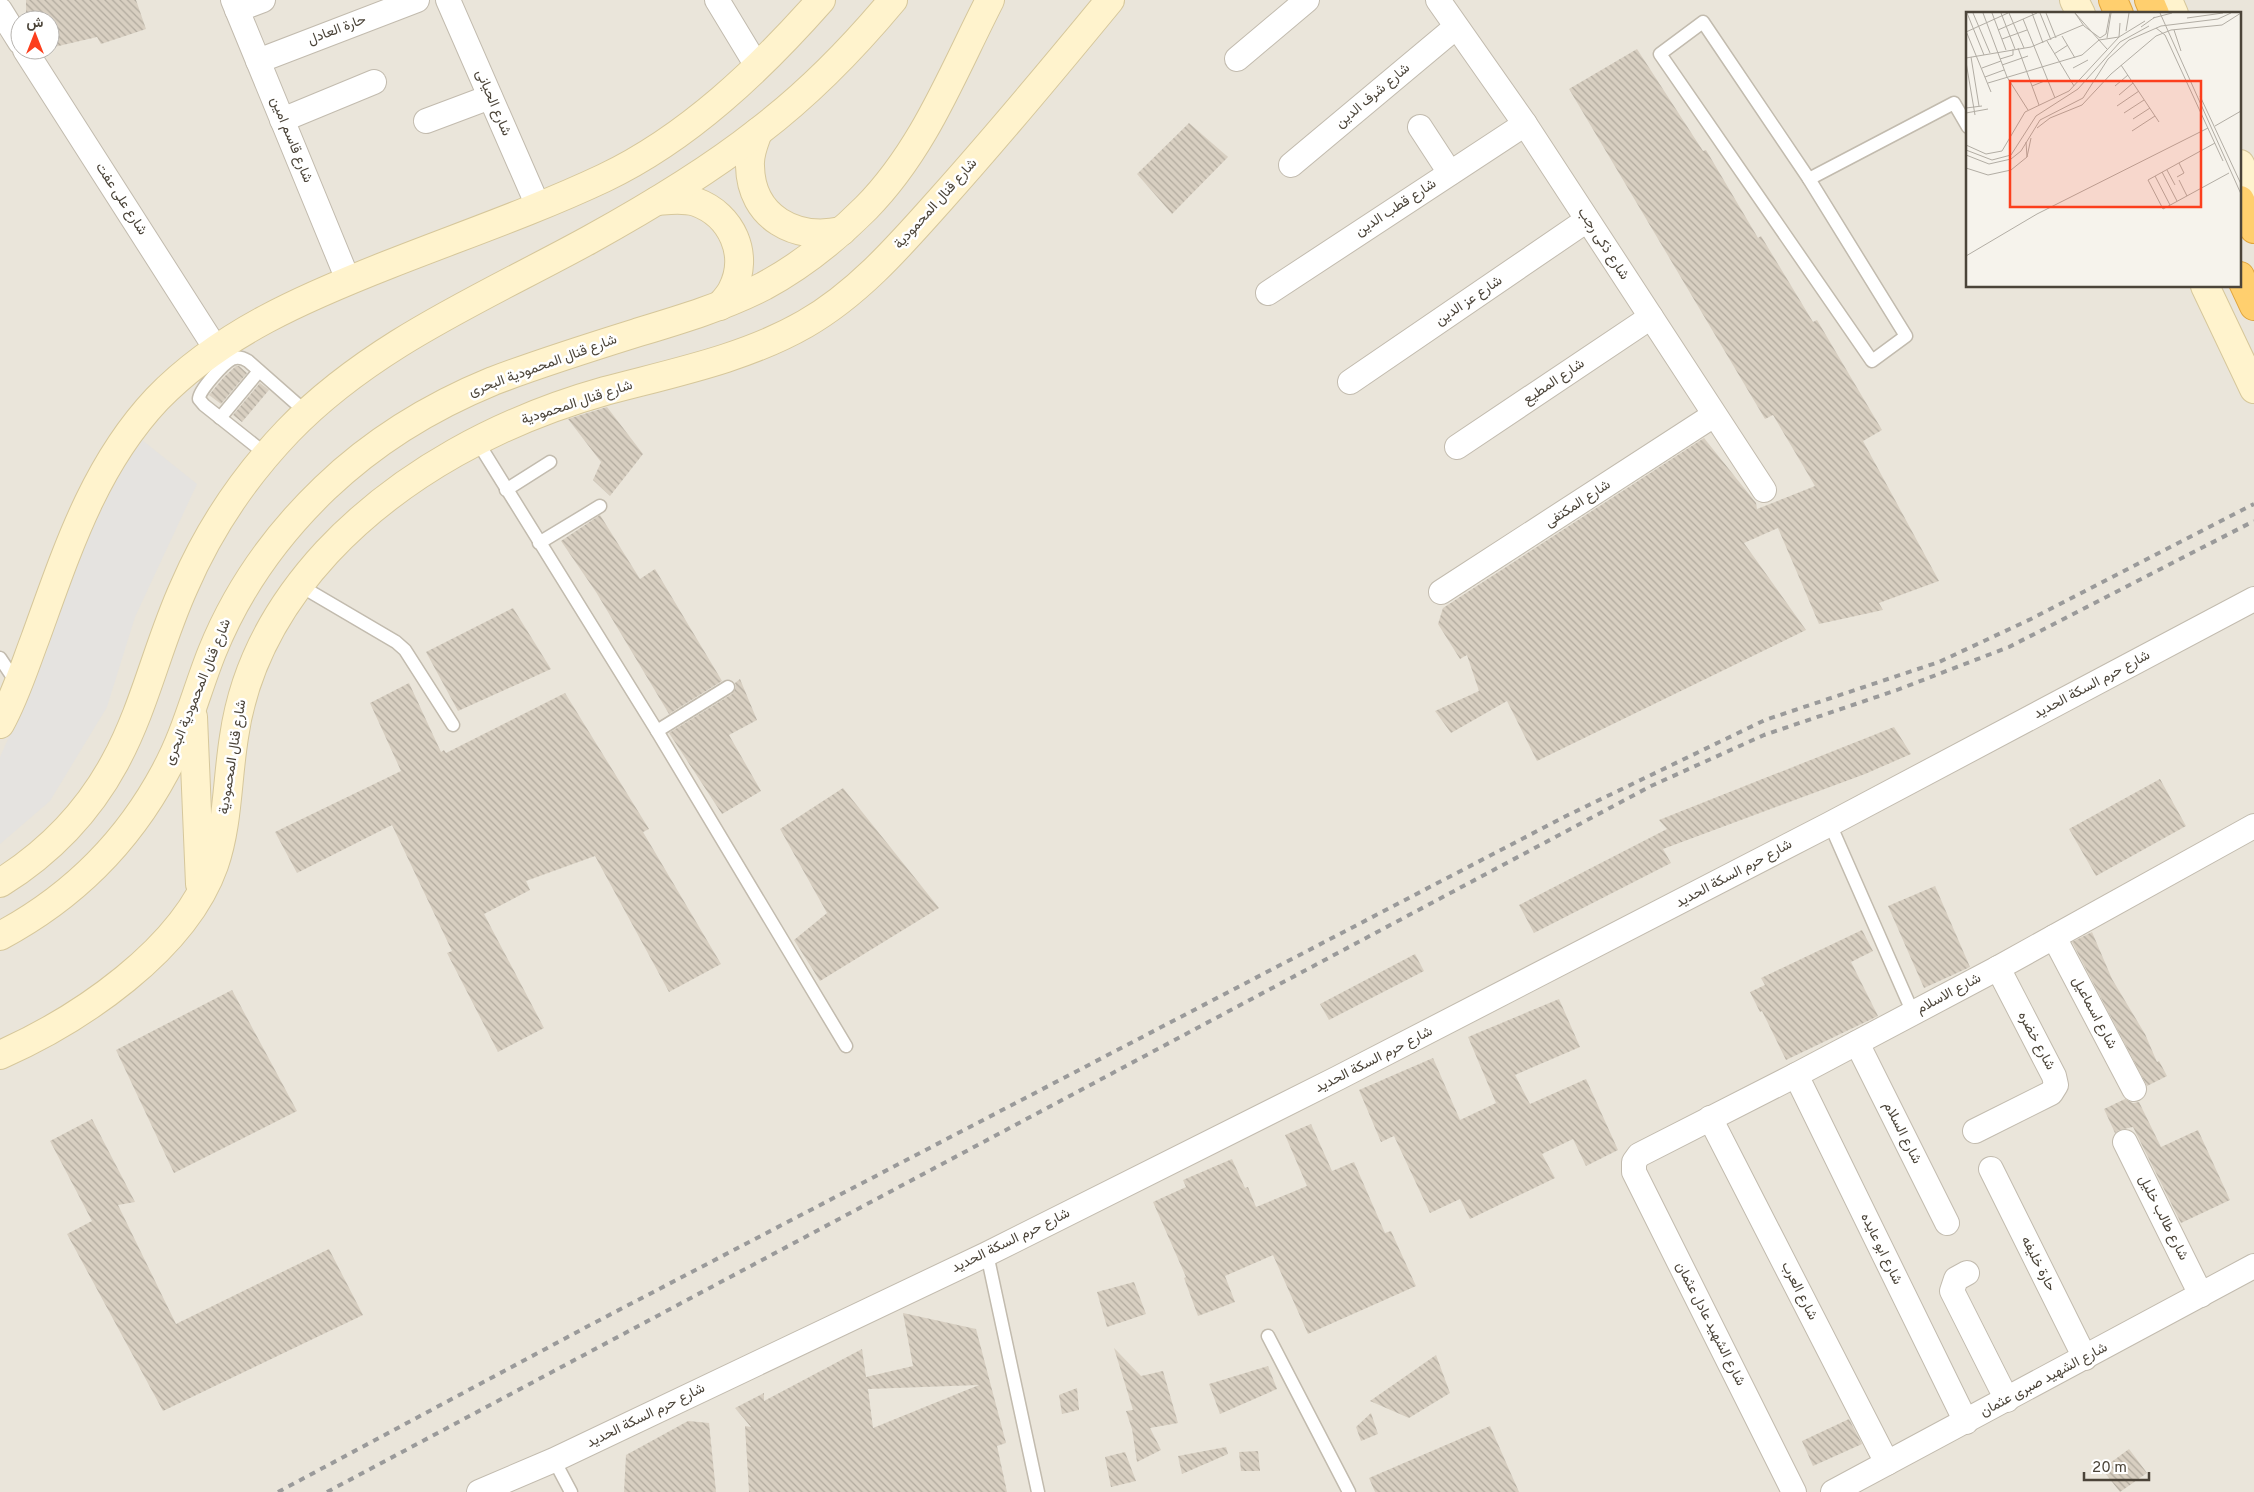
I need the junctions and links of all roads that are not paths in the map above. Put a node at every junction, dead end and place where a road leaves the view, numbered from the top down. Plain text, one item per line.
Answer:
1 (263, 0) edge
2 (417, 0) edge
3 (448, 0) edge
4 (717, 0) edge
5 (821, 0) edge
6 (893, 0) edge
7 (990, 0) edge
8 (1110, 0) edge
9 (1307, 0) edge
10 (1438, 0) edge
11 (2074, 0) edge
12 (2113, 0) edge
13 (2149, 0) edge
14 (2168, 0) edge
15 (235, 5) edge
16 (0, 10) edge
17 (2080, 12) edge
18 (2118, 12) edge
19 (2154, 12) edge
20 (2173, 12) edge
21 (10, 26) edge
22 (1456, 27) junction
23 (1237, 59) dead end
24 (32, 60) edge
25 (258, 61) junction
26 (757, 66) junction
27 (374, 82) dead end
28 (490, 97) junction
29 (282, 120) junction
30 (426, 121) dead end
31 (1524, 124) junction
32 (1966, 124) edge
33 (1420, 127) dead end
34 (758, 132) junction
35 (1291, 165) dead end
36 (2242, 168) edge
37 (1450, 173) junction
38 (1809, 179) junction
39 (2254, 192) edge
40 (657, 201) junction
41 (2242, 204) edge
42 (538, 206) junction
43 (1587, 220) junction
44 (2254, 230) edge
45 (842, 231) junction
46 (348, 280) junction
47 (2242, 280) edge
48 (2206, 288) edge
49 (1268, 293) dead end
50 (720, 306) junction
51 (2254, 306) edge
52 (1650, 317) junction
53 (227, 349) junction
54 (259, 371) junction
55 (1350, 382) dead end
56 (2254, 389) edge
57 (307, 413) junction
58 (1714, 415) junction
59 (220, 418) junction
60 (477, 441) junction
61 (1457, 447) dead end
62 (267, 455) junction
63 (550, 462) dead end
64 (506, 490) junction
65 (1764, 490) dead end
66 (600, 506) dead end
67 (539, 543) junction
68 (299, 585) junction
69 (1441, 592) dead end
70 (2254, 599) edge
71 (0, 658) edge
72 (18, 685) junction
73 (728, 687) dead end
74 (192, 706) junction
75 (0, 724) edge
76 (453, 725) dead end
77 (657, 731) junction
78 (1830, 824) junction
79 (2254, 826) edge
80 (0, 883) edge
81 (201, 895) junction
82 (0, 936) edge
83 (2054, 937) junction
84 (1998, 968) junction
85 (1913, 1013) junction
86 (1856, 1043) junction
87 (846, 1046) dead end
88 (0, 1054) edge
89 (1796, 1075) junction
90 (2134, 1089) dead end
91 (1710, 1118) junction
92 (1975, 1131) dead end
93 (2125, 1142) dead end
94 (1639, 1155) joint
95 (1990, 1169) dead end
96 (1947, 1223) dead end
97 (986, 1254) junction
98 (2254, 1266) edge
99 (1967, 1273) dead end
100 (2201, 1294) junction
101 (1268, 1336) dead end
102 (2085, 1358) junction
103 (2007, 1400) junction
104 (1966, 1422) junction
105 (554, 1460) junction
106 (1887, 1463) junction
107 (480, 1492) edge
108 (571, 1492) edge
109 (1038, 1492) edge
110 (1348, 1492) edge
111 (1794, 1492) edge
112 (1833, 1492) edge

1 - 15 street
2 - 25 street, حارة العادل
3 - 28 street, شارع الحيانى
4 - 26 street
5 - 26 main road
6 - 34 main road
7 - 45 main road, شارع قنال المحمودية البحرى
8 - 60 main road, شارع قنال المحمودية
9 - 23 street
10 - 22 street, شارع ذكى رجب
11 - 17 main road
12 - 18 highway
13 - 19 highway
14 - 20 main road
15 - 25 street, شارع قاسم امين
16 - 21 street
22 - 31 street, شارع ذكى رجب
22 - 35 street, شارع شرف الدين
24 - 53 street, شارع على عفت
25 - 29 street, شارع قاسم امين
26 - 42 main road
27 - 29 street
28 - 30 street
28 - 42 street, شارع الحيانى
29 - 46 street, شارع قاسم امين
31 - 37 street, شارع قطب الدين
31 - 43 street, شارع ذكى رجب
32 - 38 lane
33 - 37 street
34 - 40 main road
34 - 45 main road
36 - 39 main road
37 - 49 street, شارع قطب الدين
38 - 38 lane
40 - 50 main road
40 - 57 main road
41 - 44 highway
42 - 46 main road
43 - 52 street, شارع ذكى رجب
43 - 55 street, شارع عز الدين
45 - 50 main road, شارع قنال المحمودية البحرى
46 - 53 main road
47 - 51 highway
48 - 56 main road
50 - 74 main road, شارع قنال المحمودية البحرى
52 - 58 street, شارع ذكى رجب
52 - 61 street, شارع المطيع
53 - 54 lane
53 - 59 lane
53 - 72 main road
54 - 57 lane
54 - 59 lane
57 - 62 main road
58 - 65 street, شارع ذكى رجب
58 - 69 street, شارع المكتفى
59 - 62 lane
60 - 64 lane
60 - 68 main road, شارع قنال المحمودية
62 - 80 main road
63 - 64 lane
64 - 67 lane
66 - 67 lane
67 - 77 lane
68 - 76 lane
68 - 81 main road, شارع قنال المحمودية
70 - 78 street, شارع حرم السكة الحديد
71 - 72 lane
72 - 75 main road
73 - 77 lane
74 - 81 main road
74 - 82 main road, شارع قنال المحمودية البحرى
77 - 87 lane
78 - 85 lane
78 - 97 street, شارع حرم السكة الحديد
79 - 83 street, شارع الاسلام
81 - 88 main road, شارع قنال المحمودية
83 - 84 street, شارع الاسلام
83 - 90 street, شارع اسماعيل
84 - 85 street, شارع الاسلام
84 - 92 street, شارع خضره
85 - 86 street, شارع الاسلام
86 - 89 street, شارع الاسلام
86 - 96 street, شارع السلام
89 - 91 street, شارع الاسلام
89 - 104 street, شارع ابو عايده
91 - 94 street, شارع الاسلام
91 - 106 street, شارع العرب
93 - 100 street, شارع طالب خليل
94 - 111 street, شارع الشهيد عادل عثمان
95 - 102 street, حارة خليفه
97 - 105 street, شارع حرم السكة الحديد
97 - 109 lane
98 - 100 street, شارع الشهيد صبرى عثمان
99 - 103 street
100 - 102 street, شارع الشهيد صبرى عثمان
101 - 110 lane
102 - 103 street, شارع الشهيد صبرى عثمان
103 - 104 street, شارع الشهيد صبرى عثمان
104 - 106 street, شارع الشهيد صبرى عثمان
105 - 107 street, شارع حرم السكة الحديد
105 - 108 lane
106 - 112 street, شارع الشهيد صبرى عثمان

